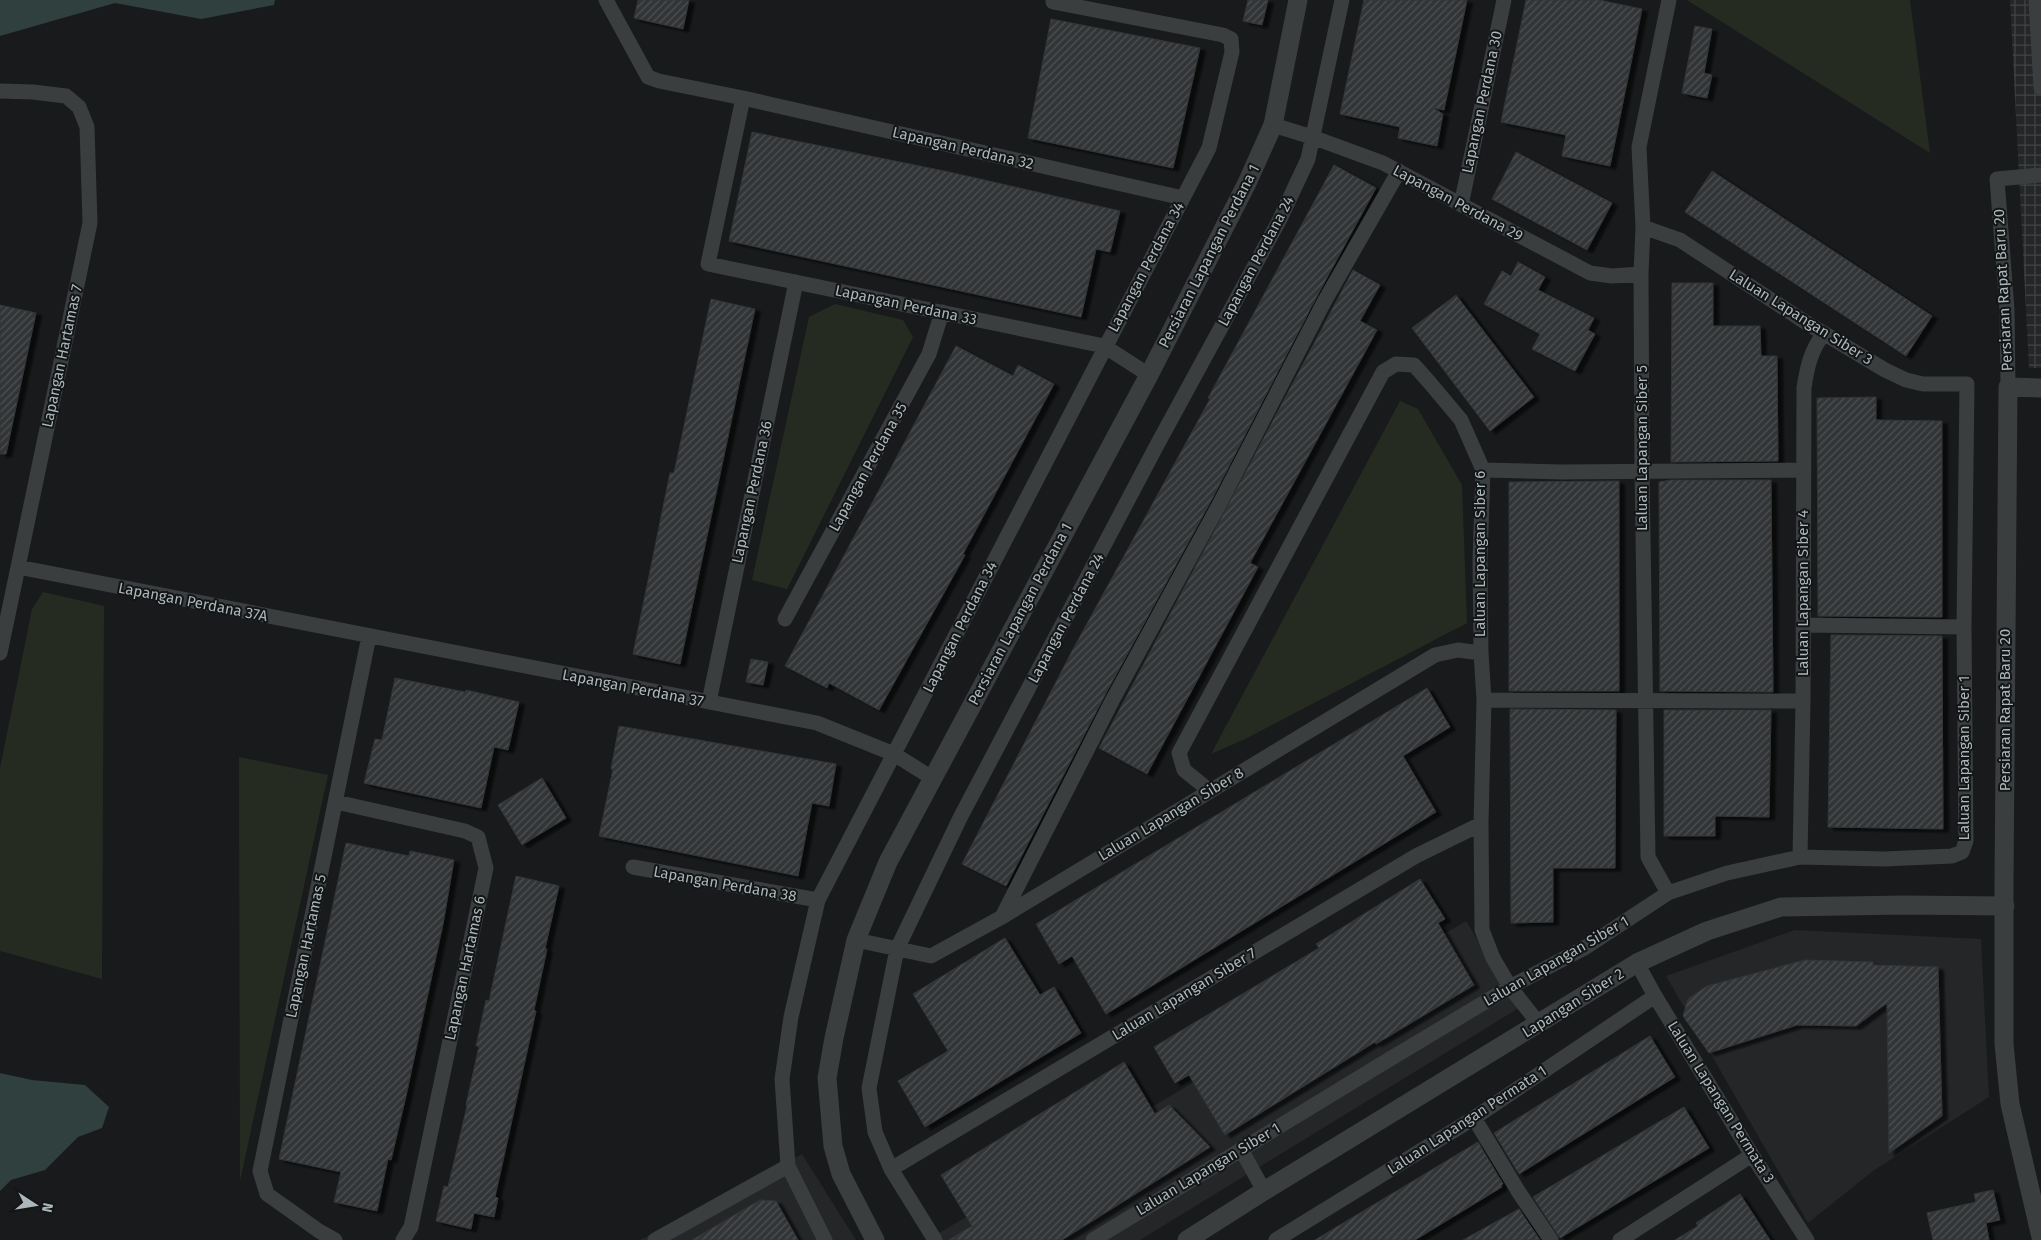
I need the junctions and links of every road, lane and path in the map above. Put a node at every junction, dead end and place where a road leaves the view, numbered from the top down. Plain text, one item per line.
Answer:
1 (606, 0) edge
2 (1298, 0) edge
3 (1342, 0) edge
4 (1504, 0) edge
5 (1669, 0) edge
6 (2036, 0) edge
7 (1053, 2) dead end
8 (2041, 88) edge
9 (0, 91) edge
10 (743, 98) junction
11 (1273, 125) junction
12 (1312, 137) junction
13 (1399, 171) junction
14 (2041, 175) edge
15 (1183, 198) junction
16 (1460, 205) junction
17 (1643, 227) junction
18 (1641, 274) junction
19 (796, 282) junction
20 (942, 312) junction
21 (1824, 333) junction
22 (1104, 346) junction
23 (1149, 375) junction
24 (1966, 384) joint
25 (2008, 387) junction
26 (2041, 388) edge
27 (1483, 470) junction
28 (1803, 470) junction
29 (1642, 471) junction
30 (18, 567) junction
31 (785, 619) dead end
32 (1803, 624) junction
33 (1964, 626) junction
34 (369, 636) junction
35 (0, 653) edge
36 (1481, 653) junction
37 (1484, 700) junction
38 (1645, 700) junction
39 (1803, 701) junction
40 (709, 702) junction
41 (894, 754) junction
42 (932, 778) junction
43 (1210, 791) junction
44 (336, 802) junction
45 (1480, 824) junction
46 (1800, 858) junction
47 (632, 867) dead end
48 (1668, 893) junction
49 (818, 900) junction
50 (2005, 906) junction
51 (1002, 917) junction
52 (856, 940) junction
53 (897, 949) junction
54 (1637, 963) junction
55 (1510, 988) junction
56 (1655, 996) junction
57 (1540, 1024) junction
58 (1474, 1118) junction
59 (1241, 1149) junction
60 (1752, 1155) junction
61 (788, 1166) junction
62 (891, 1168) junction
63 (1264, 1191) junction
64 (2041, 1237) edge
65 (870, 1238) edge
66 (335, 1240) edge
67 (403, 1240) edge
68 (655, 1240) edge
69 (824, 1240) edge
70 (935, 1240) edge
71 (1093, 1240) edge
72 (1187, 1240) edge
73 (1276, 1240) edge
74 (1550, 1240) edge
75 (1620, 1240) edge
76 (1807, 1240) edge

1 - 10 street, Lapangan Perdana 32
2 - 11 street, Persiaran Lapangan Perdana 1
3 - 12 street, Lapangan Perdana 24
4 - 16 street, Lapangan Perdana 30
5 - 17 street, Laluan Lapangan Siber 5
6 - 8 street
7 - 15 street, Lapangan Perdana 34
9 - 30 street, Lapangan Hartamas 7
10 - 15 street, Lapangan Perdana 32
10 - 19 street, Lapangan Perdana 33
11 - 12 street, Lapangan Perdana 29
11 - 23 street, Persiaran Lapangan Perdana 1
12 - 13 street, Lapangan Perdana 29
12 - 53 street, Lapangan Perdana 24
13 - 16 street, Lapangan Perdana 29
13 - 51 street
14 - 25 street, Persiaran Rapat Baru 20
15 - 22 street, Lapangan Perdana 34
16 - 18 street, Lapangan Perdana 29
17 - 18 street, Laluan Lapangan Siber 5
17 - 21 street, Laluan Lapangan Siber 3
18 - 29 street, Laluan Lapangan Siber 5
19 - 20 street, Lapangan Perdana 33
19 - 40 street, Lapangan Perdana 36
20 - 22 street, Lapangan Perdana 33
20 - 31 street, Lapangan Perdana 35
21 - 24 street, Laluan Lapangan Siber 3
21 - 28 street, Laluan Lapangan Siber 4
22 - 23 street
22 - 41 street, Lapangan Perdana 34
23 - 42 street, Persiaran Lapangan Perdana 1
24 - 33 street, Laluan Lapangan Siber 1
25 - 26 street
25 - 50 street, Persiaran Rapat Baru 20
27 - 29 street
27 - 36 street, Laluan Lapangan Siber 6
27 - 43 street, Laluan Lapangan Siber 6
28 - 29 street
28 - 32 street, Laluan Lapangan Siber 4
29 - 38 street, Laluan Lapangan Siber 5
30 - 34 street, Lapangan Perdana 37A
30 - 35 street, Lapangan Hartamas 7
32 - 33 street
32 - 39 street, Laluan Lapangan Siber 4
33 - 46 street, Laluan Lapangan Siber 1
34 - 40 street, Lapangan Perdana 37
34 - 44 street, Lapangan Hartamas 5
36 - 37 street, Laluan Lapangan Siber 6
36 - 43 street, Laluan Lapangan Siber 8
37 - 38 street
37 - 45 street, Laluan Lapangan Siber 6
38 - 39 street
38 - 48 street, Laluan Lapangan Siber 5
39 - 46 street, Laluan Lapangan Siber 4
40 - 41 street, Lapangan Perdana 37
41 - 42 street, Lapangan Perdana 37
41 - 49 street, Lapangan Perdana 34
42 - 52 street, Persiaran Lapangan Perdana 1
43 - 51 street, Laluan Lapangan Siber 8
44 - 66 street, Lapangan Hartamas 5
44 - 67 street, Lapangan Hartamas 6
45 - 55 street, Laluan Lapangan Siber 6
45 - 62 street, Laluan Lapangan Siber 7
46 - 48 street, Laluan Lapangan Siber 1
47 - 49 street, Lapangan Perdana 38
48 - 55 street, Laluan Lapangan Siber 1
49 - 61 street, Lapangan Perdana 34
50 - 54 street, Lapangan Siber 2
50 - 64 street, Persiaran Rapat Baru 20
51 - 53 street, Laluan Lapangan Siber 8
52 - 53 street, Laluan Lapangan Siber 8
52 - 65 street, Persiaran Lapangan Perdana 1
53 - 62 street, Lapangan Perdana 24
54 - 56 street, Laluan Lapangan Permata 3
54 - 57 street, Lapangan Siber 2
55 - 57 street, Laluan Lapangan Siber 6
55 - 59 street, Laluan Lapangan Siber 1
56 - 58 street, Laluan Lapangan Permata 1
56 - 60 street, Laluan Lapangan Permata 3
57 - 63 street, Lapangan Siber 2
58 - 73 street, Laluan Lapangan Permata 1
58 - 74 street
59 - 63 street
59 - 71 street, Laluan Lapangan Siber 1
60 - 75 street
60 - 76 street, Laluan Lapangan Permata 3
61 - 68 street
61 - 69 street, Lapangan Perdana 34
62 - 70 street, Lapangan Perdana 24
63 - 72 street, Lapangan Siber 2

